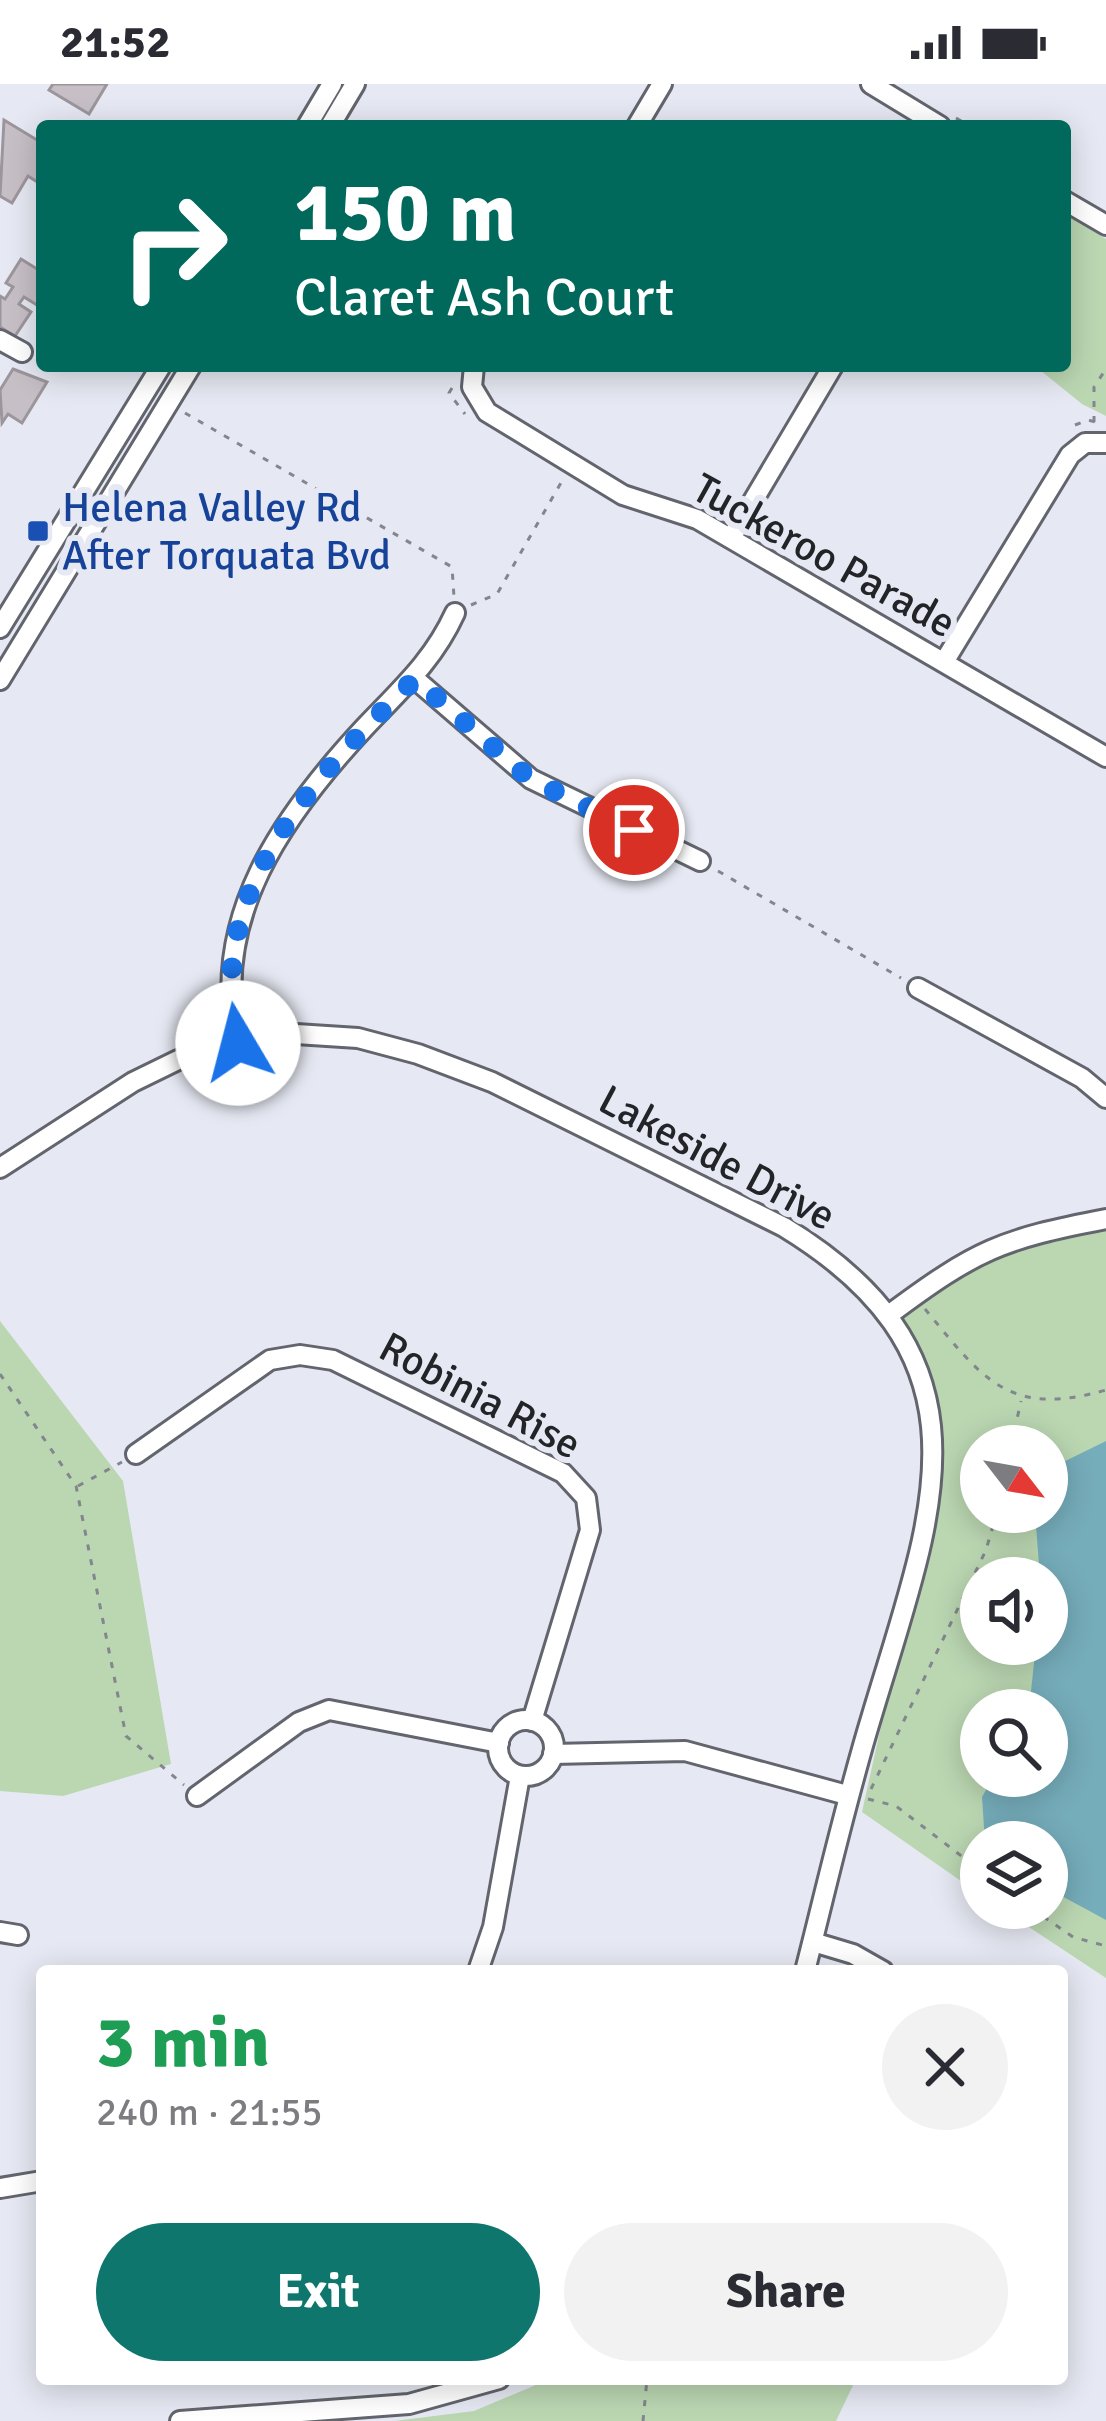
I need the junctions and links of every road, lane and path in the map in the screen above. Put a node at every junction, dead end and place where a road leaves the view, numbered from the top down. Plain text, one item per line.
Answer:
1 (332, 84) edge
2 (355, 84) edge
3 (662, 84) edge
4 (871, 84) edge
5 (311, 120) edge
6 (334, 120) edge
7 (641, 120) edge
8 (930, 120) edge
9 (1071, 205) edge
10 (1106, 225) edge
11 (0, 340) edge
12 (22, 352) dead end
13 (1106, 369) edge
14 (157, 372) edge
15 (187, 372) edge
16 (473, 372) edge
17 (829, 372) edge
18 (169, 403) junction
19 (1101, 443) edge
20 (572, 464) junction
21 (731, 538) junction
22 (455, 613) junction
23 (0, 628) edge
24 (0, 639) edge
25 (18, 650) junction
26 (944, 662) junction
27 (2, 671) edge
28 (415, 679) junction
29 (1106, 758) edge
30 (700, 861) joint
31 (918, 988) joint
32 (238, 1043) junction
33 (1106, 1097) edge
34 (0, 1168) edge
35 (1106, 1220) edge
36 (914, 1296) junction
37 (890, 1313) junction
38 (0, 1374) edge
39 (1106, 1390) edge
40 (8, 1392) junction
41 (0, 1399) edge
42 (1021, 1399) junction
43 (1015, 1425) edge
44 (136, 1454) joint
45 (76, 1486) junction
46 (991, 1533) edge
47 (532, 1721) junction
48 (499, 1743) junction
49 (553, 1754) junction
50 (520, 1776) junction
51 (197, 1796) joint
52 (848, 1796) junction
53 (960, 1855) edge
54 (1061, 1929) edge
55 (813, 1942) junction
56 (1106, 1946) edge
57 (480, 1965) edge
58 (807, 1965) edge
59 (872, 1965) edge
60 (36, 2182) edge
61 (0, 2188) edge
62 (477, 2385) edge
63 (646, 2385) edge
64 (180, 2421) edge
65 (643, 2421) edge

1 - 5 street
2 - 6 street
3 - 7 street
4 - 8 street
9 - 10 street
11 - 12 street
13 - 19 path
14 - 23 street
15 - 18 street
16 - 20 street, Tuckeroo Parade
17 - 21 street
18 - 22 path
18 - 25 street
19 - 26 street
20 - 21 street, Tuckeroo Parade
20 - 22 path
21 - 26 street, Tuckeroo Parade
22 - 28 street
24 - 25 street
25 - 27 street
26 - 29 street, Tuckeroo Parade
28 - 30 street
28 - 32 street
30 - 31 path
31 - 33 street
32 - 34 street, Lakeside Drive
32 - 37 street, Lakeside Drive
35 - 36 street
36 - 37 street
36 - 42 path
37 - 52 street, Lakeside Drive
38 - 40 path
39 - 42 path
40 - 41 path
40 - 45 path
42 - 43 path
44 - 45 path
44 - 47 street, Robinia Rise
45 - 51 path
46 - 53 path
47 - 48 street
47 - 49 street
48 - 50 street
48 - 51 street
49 - 50 street
49 - 52 street
50 - 57 street
52 - 55 street, Lakeside Drive
54 - 56 path
55 - 58 street, Lakeside Drive
55 - 59 street
60 - 61 street
62 - 64 street
63 - 65 path

